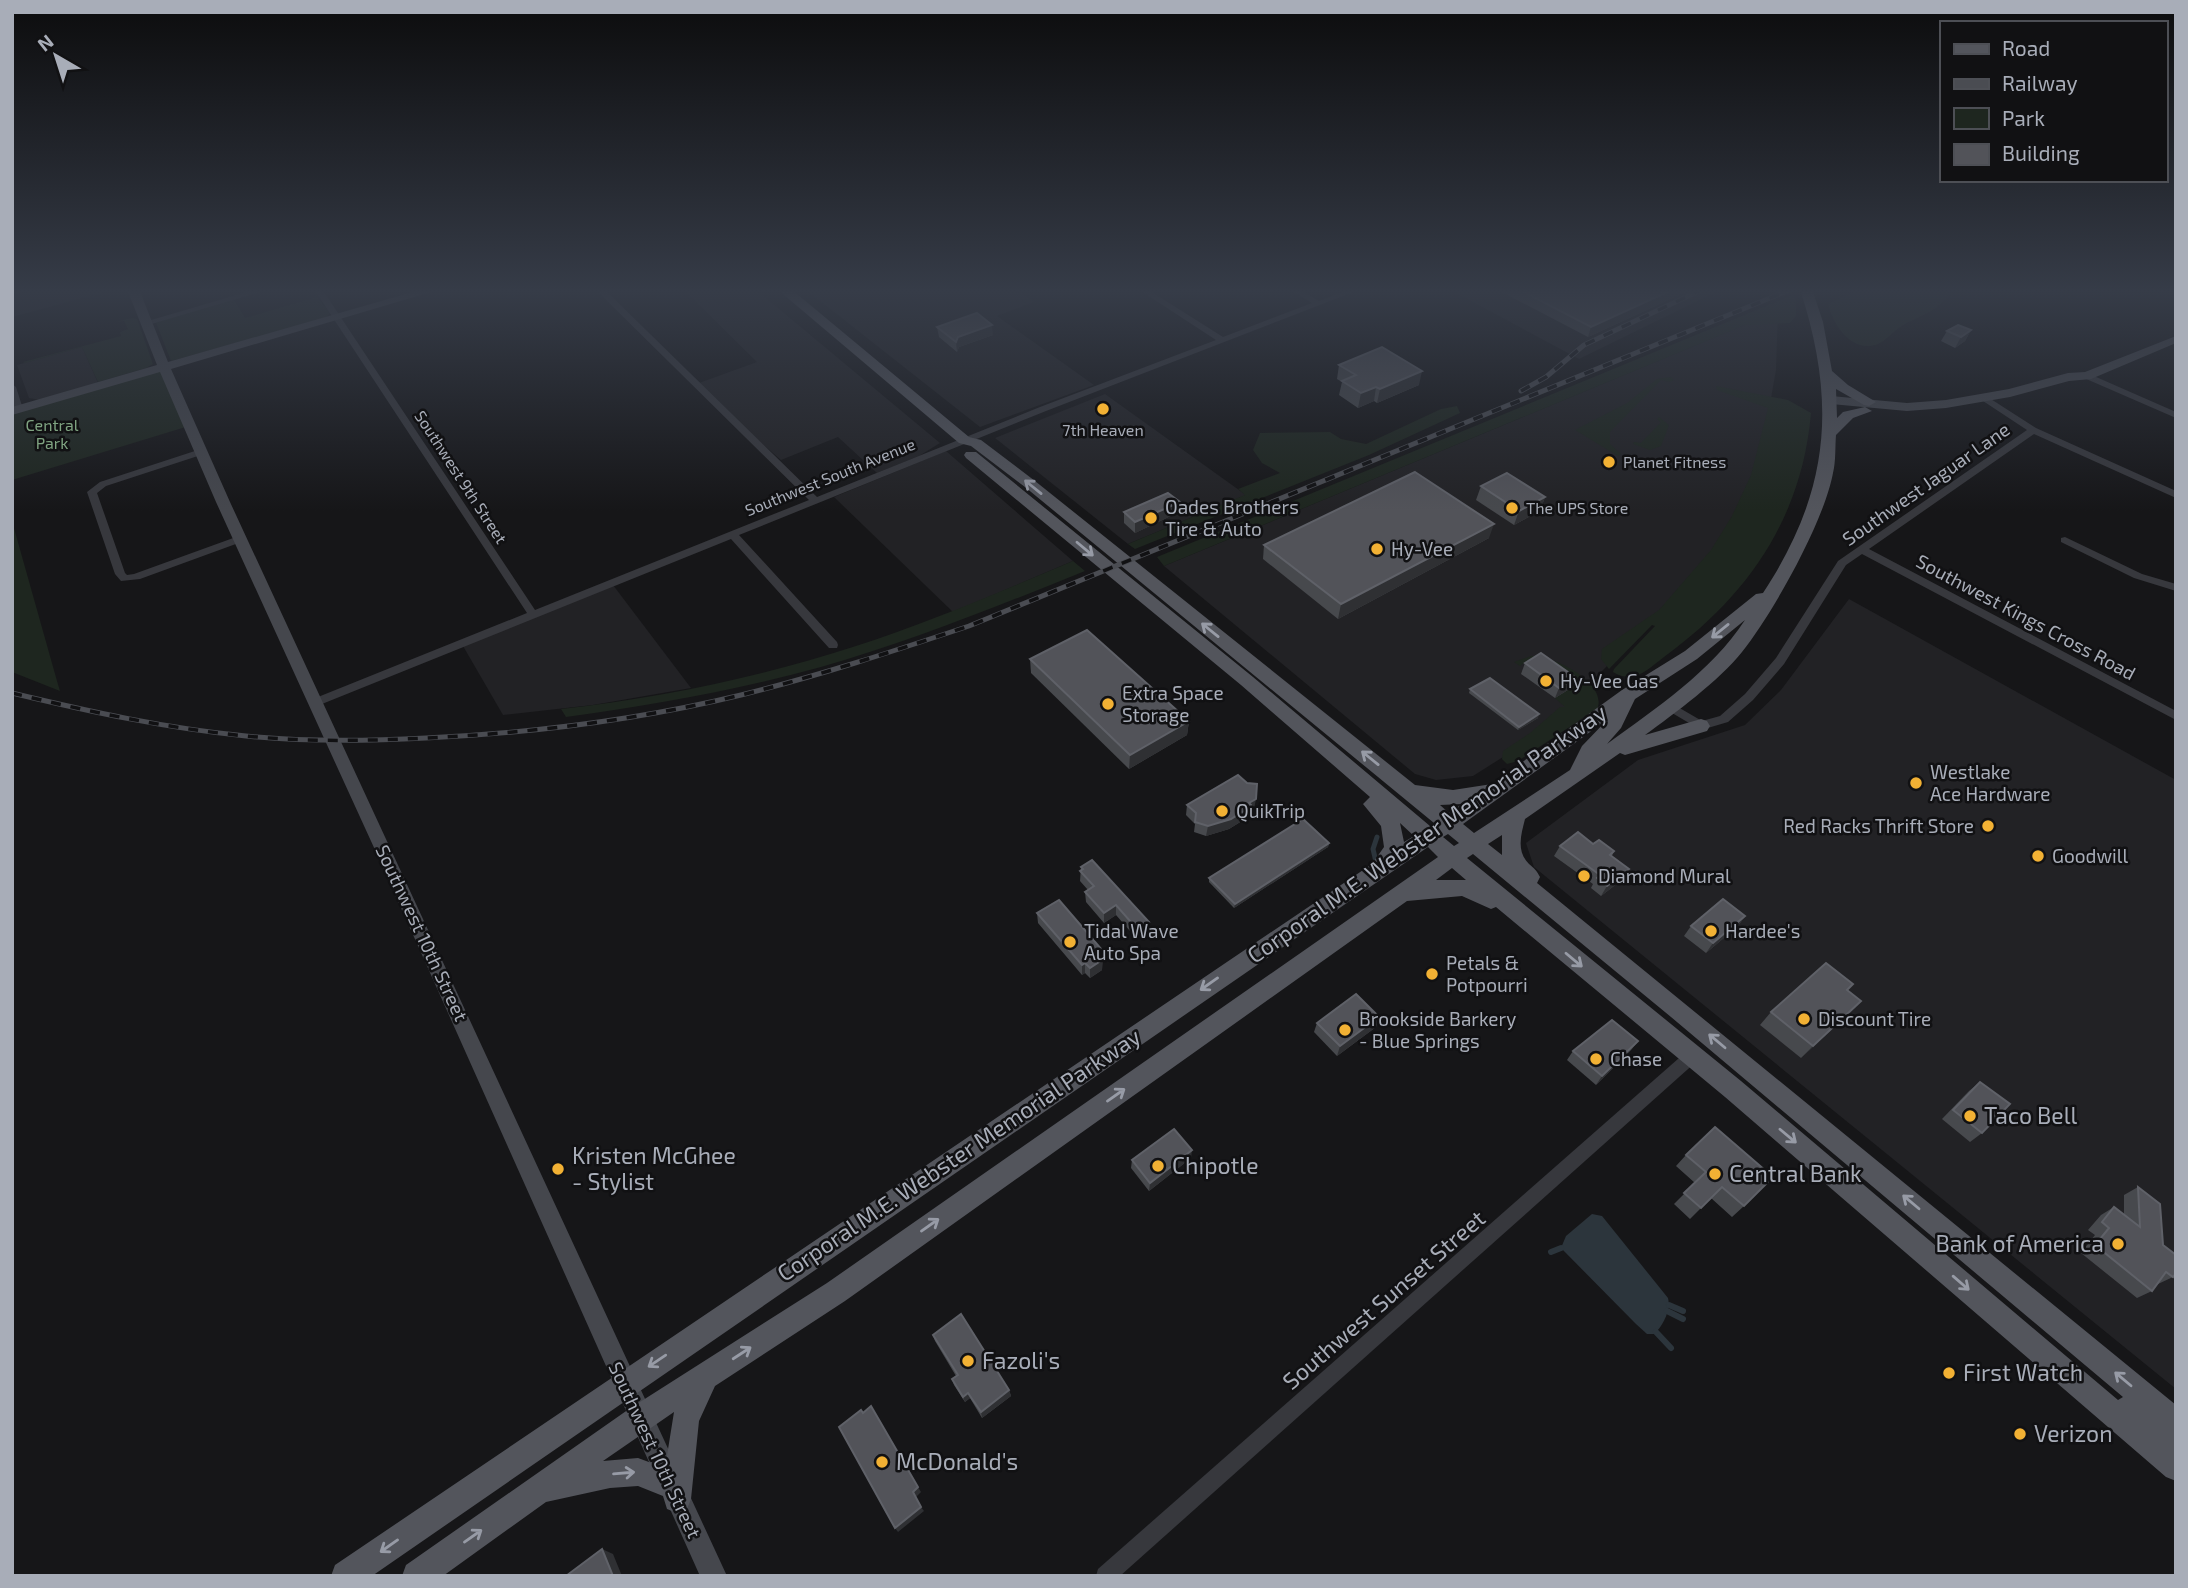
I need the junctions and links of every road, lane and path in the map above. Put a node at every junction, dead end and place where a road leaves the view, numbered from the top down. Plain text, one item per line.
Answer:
1 (161, 363) edge
2 (180, 363) edge
3 (367, 363) edge
4 (675, 363) edge
5 (872, 363) edge
6 (1164, 363) edge
7 (1824, 363) edge
8 (2121, 363) edge
9 (163, 368) junction
10 (1826, 372) junction
11 (2087, 376) junction
12 (12, 387) edge
13 (1983, 397) junction
14 (1831, 400) junction
15 (1996, 406) junction
16 (1867, 407) junction
17 (16, 410) edge
18 (2176, 415) edge
19 (2033, 430) junction
20 (1828, 435) junction
21 (964, 440) junction
22 (201, 452) junction
23 (96, 487) joint
24 (2176, 495) edge
25 (815, 500) junction
26 (732, 534) junction
27 (240, 540) junction
28 (2065, 540) dead end
29 (1861, 549) junction
30 (2176, 588) edge
31 (1774, 589) junction
32 (532, 613) junction
33 (833, 645) dead end
34 (1628, 695) junction
35 (317, 702) junction
36 (1671, 707) junction
37 (2176, 716) edge
38 (1701, 726) junction
39 (1329, 751) junction
40 (1599, 760) junction
41 (1577, 775) junction
42 (1405, 787) junction
43 (1501, 788) junction
44 (1517, 813) junction
45 (1439, 830) junction
46 (1473, 843) junction
47 (1453, 857) junction
48 (1371, 875) junction
49 (1401, 894) junction
50 (1576, 928) junction
51 (1538, 930) junction
52 (1692, 1056) junction
53 (1816, 1124) junction
54 (706, 1376) junction
55 (625, 1383) junction
56 (2118, 1418) junction
57 (639, 1419) junction
58 (2176, 1423) edge
59 (2176, 1443) edge
60 (2176, 1467) edge
61 (673, 1492) junction
62 (534, 1493) junction
63 (358, 1572) edge
64 (417, 1576) edge
65 (714, 1576) edge
66 (1105, 1576) edge

1 - 9 street, Southwest 10th Street
2 - 9 street
3 - 32 street, Southwest 9th Street
4 - 25 street
5 - 21 main road
6 - 21 street, Southwest South Avenue
7 - 10 main road
8 - 11 street
9 - 17 street
9 - 22 street, Southwest 10th Street
10 - 14 main road
10 - 16 main road
11 - 13 street
11 - 15 street
11 - 18 street
12 - 17 street
13 - 15 street
13 - 16 street
14 - 16 street
14 - 20 main road
15 - 16 street
15 - 19 street
16 - 20 main road
19 - 24 street
19 - 29 street, Southwest Jaguar Lane
20 - 31 main road
21 - 25 street, Southwest South Avenue
21 -> 39 main road
42 -> 21 main road
22 - 23 street
22 - 27 street, Southwest 10th Street
23 - 27 street
25 - 26 street, Southwest South Avenue
26 - 32 street, Southwest South Avenue
26 - 33 street
27 - 35 street, Southwest 10th Street
28 - 30 street
29 - 37 street, Southwest Kings Cross Road
29 - 38 street, Southwest Jaguar Lane
31 -> 34 main road, Corporal M.E. Webster Memorial Parkway
31 - 36 main road, Corporal M.E. Webster Memorial Parkway
32 - 35 street, Southwest South Avenue
34 - 41 main road
34 - 43 main road, Corporal M.E. Webster Memorial Parkway
35 - 55 street, Southwest 10th Street
36 - 38 street
36 - 40 main road, Corporal M.E. Webster Memorial Parkway
38 - 40 main road
39 - 45 main road
39 - 48 main road
40 - 41 main road, Corporal M.E. Webster Memorial Parkway
41 - 44 main road, Corporal M.E. Webster Memorial Parkway
42 - 43 main road
42 - 45 main road
43 - 45 main road, Corporal M.E. Webster Memorial Parkway
44 - 46 main road, Corporal M.E. Webster Memorial Parkway
44 - 50 main road
45 - 46 main road
45 - 47 main road
45 - 48 main road, Corporal M.E. Webster Memorial Parkway
46 - 47 main road, Corporal M.E. Webster Memorial Parkway
46 - 50 main road
47 - 49 main road, Corporal M.E. Webster Memorial Parkway
47 - 51 main road
48 -> 55 main road, Corporal M.E. Webster Memorial Parkway
49 - 51 main road
54 -> 49 main road, Corporal M.E. Webster Memorial Parkway
53 -> 50 main road
51 -> 52 main road
52 - 53 main road
52 -> 56 main road
52 - 66 street, Southwest Sunset Street
58 -> 53 main road
54 - 57 main road, Corporal M.E. Webster Memorial Parkway
54 - 61 main road
55 - 57 street, Southwest 10th Street
55 -> 63 main road, Corporal M.E. Webster Memorial Parkway
56 - 59 main road
56 - 60 main road
57 - 61 street, Southwest 10th Street
57 - 62 main road, Corporal M.E. Webster Memorial Parkway
62 -> 61 main road
61 - 65 street, Southwest 10th Street
64 -> 62 main road, Corporal M.E. Webster Memorial Parkway

